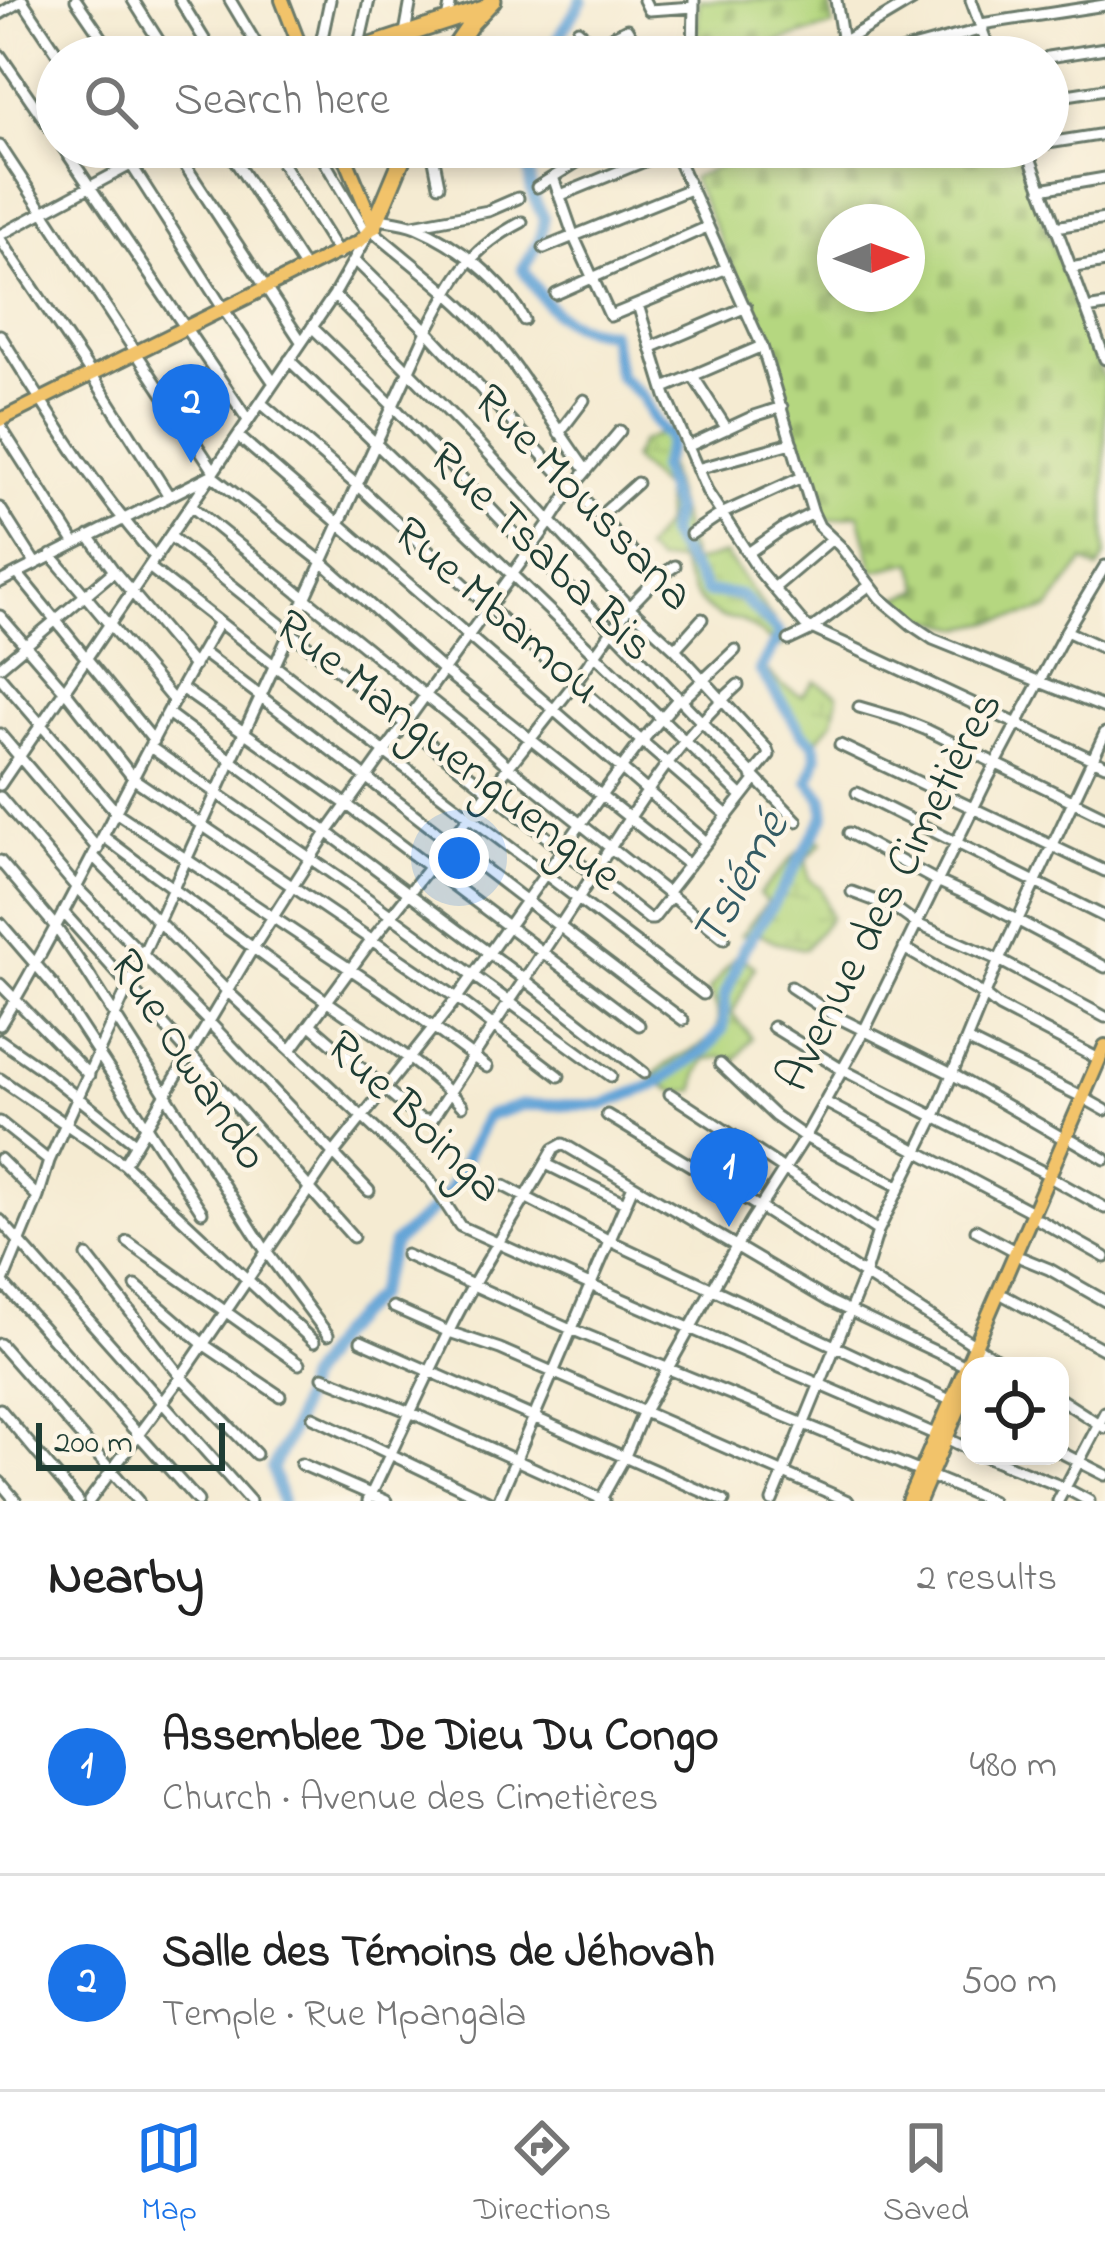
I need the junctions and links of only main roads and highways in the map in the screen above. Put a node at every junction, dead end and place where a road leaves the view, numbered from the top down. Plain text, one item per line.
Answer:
1 (284, 2) edge
2 (489, 3) edge
3 (413, 30) junction
4 (296, 36) edge
5 (396, 36) edge
6 (444, 36) edge
7 (467, 36) edge
8 (349, 168) edge
9 (399, 168) edge
10 (373, 228) junction
11 (0, 423) edge
12 (1103, 1056) edge
13 (1020, 1255) junction
14 (980, 1348) junction
15 (976, 1357) edge
16 (961, 1405) edge
17 (925, 1474) junction
18 (908, 1501) edge
19 (919, 1501) edge

1 - 4 main road
2 - 3 highway
2 - 7 highway
3 - 5 highway
3 - 6 highway
8 - 10 main road
9 - 10 highway
10 - 11 main road
12 - 13 main road
13 - 14 main road
13 - 14 main road
14 - 15 main road
16 - 17 main road
17 - 18 main road
17 - 19 main road

